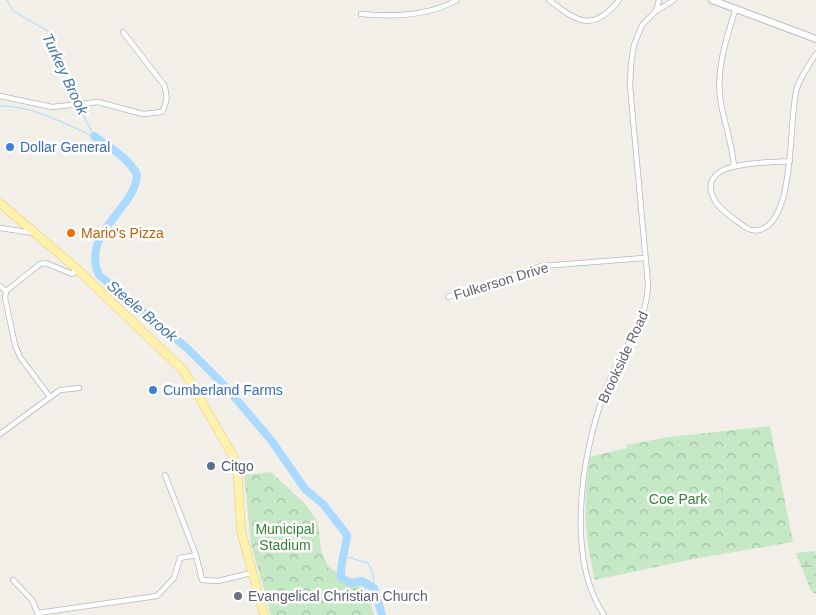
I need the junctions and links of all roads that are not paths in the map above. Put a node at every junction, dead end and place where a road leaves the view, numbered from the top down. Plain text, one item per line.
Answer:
1 (457, 0) edge
2 (549, 0) edge
3 (619, 0) edge
4 (659, 0) edge
5 (674, 0) edge
6 (712, 0) edge
7 (736, 8) junction
8 (656, 10) junction
9 (361, 14) dead end
10 (123, 32) dead end
11 (816, 39) edge
12 (816, 54) edge
13 (0, 96) edge
14 (790, 161) junction
15 (734, 166) junction
16 (0, 203) edge
17 (0, 228) edge
18 (33, 233) junction
19 (644, 258) junction
20 (77, 269) junction
21 (0, 286) edge
22 (6, 291) junction
23 (448, 297) dead end
24 (79, 388) dead end
25 (50, 397) junction
26 (0, 434) edge
27 (165, 475) dead end
28 (196, 555) junction
29 (252, 572) junction
30 (14, 580) dead end
31 (38, 614) edge
32 (264, 615) edge
33 (604, 615) edge

1 - 9 street
2 - 3 street
4 - 8 street, Brookside Road
5 - 8 street, Brookside Road
6 - 7 street
7 - 11 street
7 - 15 street
8 - 19 street, Brookside Road
10 - 13 street
12 - 14 street
14 - 15 street
14 - 15 street
16 - 18 main road
17 - 18 street
18 - 20 main road
19 - 23 street, Fulkerson Drive
19 - 33 street, Brookside Road
20 - 22 street
20 - 29 main road
21 - 22 street
22 - 25 street
24 - 25 street
25 - 26 street
27 - 28 street
28 - 29 street
28 - 31 street
29 - 32 main road
30 - 31 street

